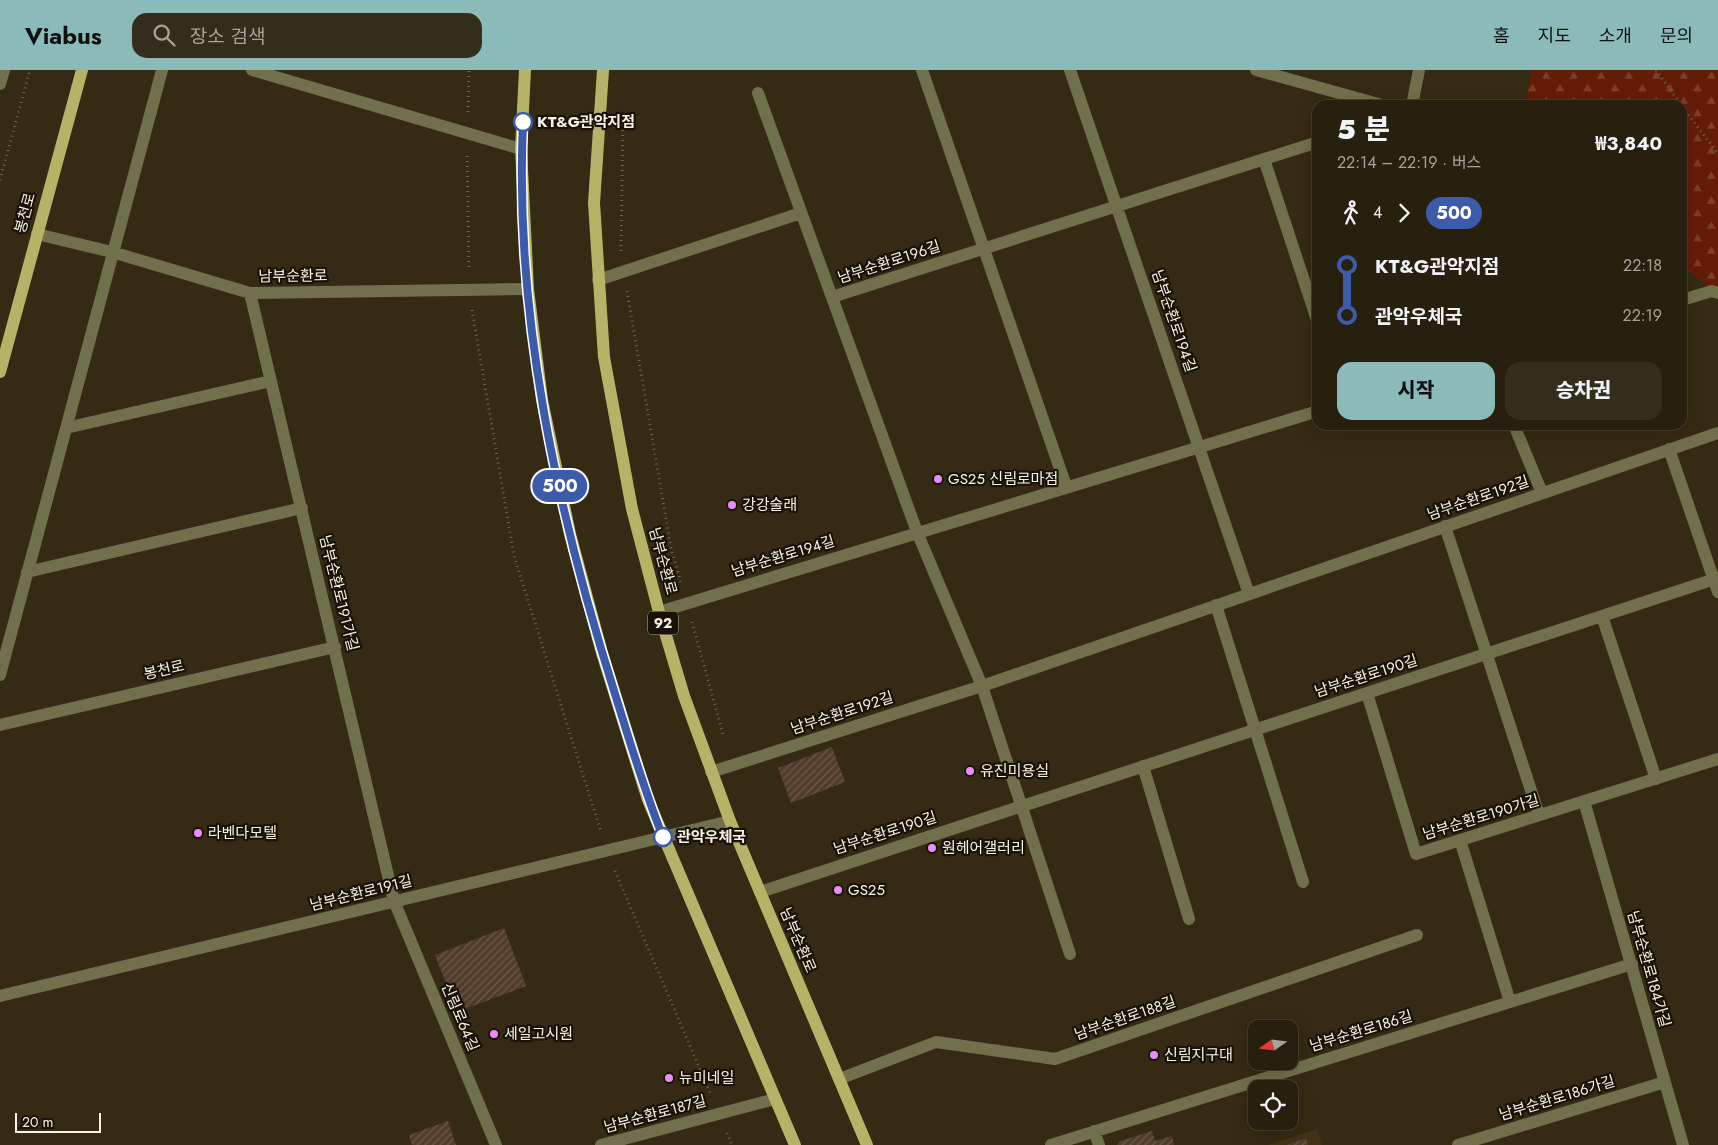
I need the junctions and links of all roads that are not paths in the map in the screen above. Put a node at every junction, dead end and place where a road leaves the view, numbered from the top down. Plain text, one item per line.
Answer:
1 (4, 70) edge
2 (82, 70) edge
3 (162, 70) edge
4 (252, 70) edge
5 (525, 70) edge
6 (603, 70) edge
7 (922, 70) edge
8 (1070, 70) edge
9 (1256, 70) edge
10 (1419, 70) edge
11 (0, 84) edge
12 (758, 93) dead end
13 (1364, 100) edge
14 (1413, 100) edge
15 (1312, 144) edge
16 (521, 149) junction
17 (1264, 160) junction
18 (1117, 207) junction
19 (801, 213) junction
20 (36, 234) junction
21 (984, 249) junction
22 (112, 252) junction
23 (598, 280) junction
24 (528, 290) junction
25 (250, 293) junction
26 (1718, 294) edge
27 (832, 297) junction
28 (1687, 298) edge
29 (1312, 305) edge
30 (1, 367) edge
31 (271, 381) junction
32 (1312, 413) edge
33 (66, 428) junction
34 (1516, 430) edge
35 (1718, 432) edge
36 (1199, 446) junction
37 (1669, 449) junction
38 (1066, 486) junction
39 (1542, 493) junction
40 (302, 508) junction
41 (1445, 526) junction
42 (917, 532) junction
43 (27, 572) junction
44 (1716, 579) edge
45 (1718, 592) edge
46 (1249, 594) junction
47 (1216, 605) junction
48 (659, 612) junction
49 (1602, 616) junction
50 (335, 647) junction
51 (1486, 654) junction
52 (0, 675) edge
53 (982, 686) junction
54 (1367, 693) junction
55 (0, 725) edge
56 (1255, 729) junction
57 (1718, 759) edge
58 (1143, 766) junction
59 (711, 772) junction
60 (1656, 779) junction
61 (1584, 801) junction
62 (1021, 806) junction
63 (1539, 816) junction
64 (730, 821) junction
65 (663, 837) junction
66 (1460, 840) junction
67 (1303, 882) dead end
68 (760, 892) junction
69 (394, 901) junction
70 (1190, 919) dead end
71 (1417, 935) dead end
72 (1070, 954) dead end
73 (1632, 964) junction
74 (0, 996) edge
75 (1510, 1002) junction
76 (839, 1079) junction
77 (1664, 1082) junction
78 (776, 1098) junction
79 (1094, 1131) junction
80 (496, 1145) edge
81 (601, 1145) edge
82 (795, 1145) edge
83 (867, 1145) edge
84 (1051, 1145) edge
85 (1099, 1145) edge
86 (1458, 1145) edge
87 (1683, 1145) edge

1 - 11 street
2 - 20 main road, 봉천로
3 - 22 street
4 - 16 street
5 - 16 main road
6 - 23 main road, 남부순환로 / 92
7 - 21 street
8 - 18 street
9 - 13 street
10 - 14 street
12 - 19 street, 남부순환로196길
15 - 17 street, 남부순환로196길
16 - 24 main road
17 - 18 street, 남부순환로196길
17 - 29 street
18 - 21 street, 남부순환로196길
18 - 36 street, 남부순환로194길
19 - 23 street
19 - 27 street, 남부순환로196길
20 - 22 street, 남부순환로
20 - 30 main road, 봉천로
21 - 27 street, 남부순환로196길
21 - 38 street
22 - 25 street, 남부순환로
22 - 33 street
23 - 48 main road, 남부순환로 / 92
24 - 25 street, 남부순환로
24 - 65 main road
25 - 31 street, 남부순환로191가길
26 - 28 street
27 - 42 street
31 - 33 street
31 - 40 street, 남부순환로191가길
32 - 36 street, 남부순환로194길
33 - 43 street
34 - 39 street
35 - 37 street, 남부순환로192길
36 - 38 street, 남부순환로194길
36 - 46 street
37 - 39 street, 남부순환로192길
37 - 44 street
38 - 42 street, 남부순환로194길
39 - 41 street, 남부순환로192길
40 - 43 street
40 - 50 street, 남부순환로191가길
41 - 46 street, 남부순환로192길
41 - 51 street
42 - 48 street, 남부순환로194길
42 - 53 street
43 - 52 street
44 - 45 street
44 - 49 street, 남부순환로190길
46 - 47 street, 남부순환로192길
47 - 53 street, 남부순환로192길
47 - 56 street
48 - 59 main road, 남부순환로 / 92
49 - 51 street, 남부순환로190길
49 - 60 street
50 - 55 street, 봉천로
50 - 69 street, 남부순환로191가길
51 - 54 street, 남부순환로190길
51 - 63 street
53 - 59 street, 남부순환로192길
53 - 62 street
54 - 56 street, 남부순환로190길
54 - 66 street, 남부순환로190가길
56 - 58 street, 남부순환로190길
56 - 67 street
57 - 60 street, 남부순환로190가길
58 - 62 street, 남부순환로190길
58 - 70 street
59 - 64 main road, 남부순환로 / 92
60 - 61 street, 남부순환로190가길
61 - 63 street, 남부순환로190가길
61 - 73 street, 남부순환로184가길
62 - 68 street, 남부순환로190길
62 - 72 street
63 - 66 street, 남부순환로190가길
64 - 65 street, 남부순환로191길
64 - 68 main road, 남부순환로 / 92
65 - 69 street, 남부순환로191길
65 - 78 main road
66 - 75 street
68 - 76 main road, 남부순환로 / 92
69 - 74 street, 남부순환로191길
69 - 80 street, 신림로64길
71 - 76 street, 남부순환로188길
73 - 75 street, 남부순환로186길
73 - 77 street, 남부순환로184가길
75 - 79 street, 남부순환로186길
76 - 83 main road, 남부순환로 / 92
77 - 86 street, 남부순환로186가길
77 - 87 street, 남부순환로184가길
78 - 81 street, 남부순환로187길
78 - 82 main road
79 - 84 street, 남부순환로186길
79 - 85 street

